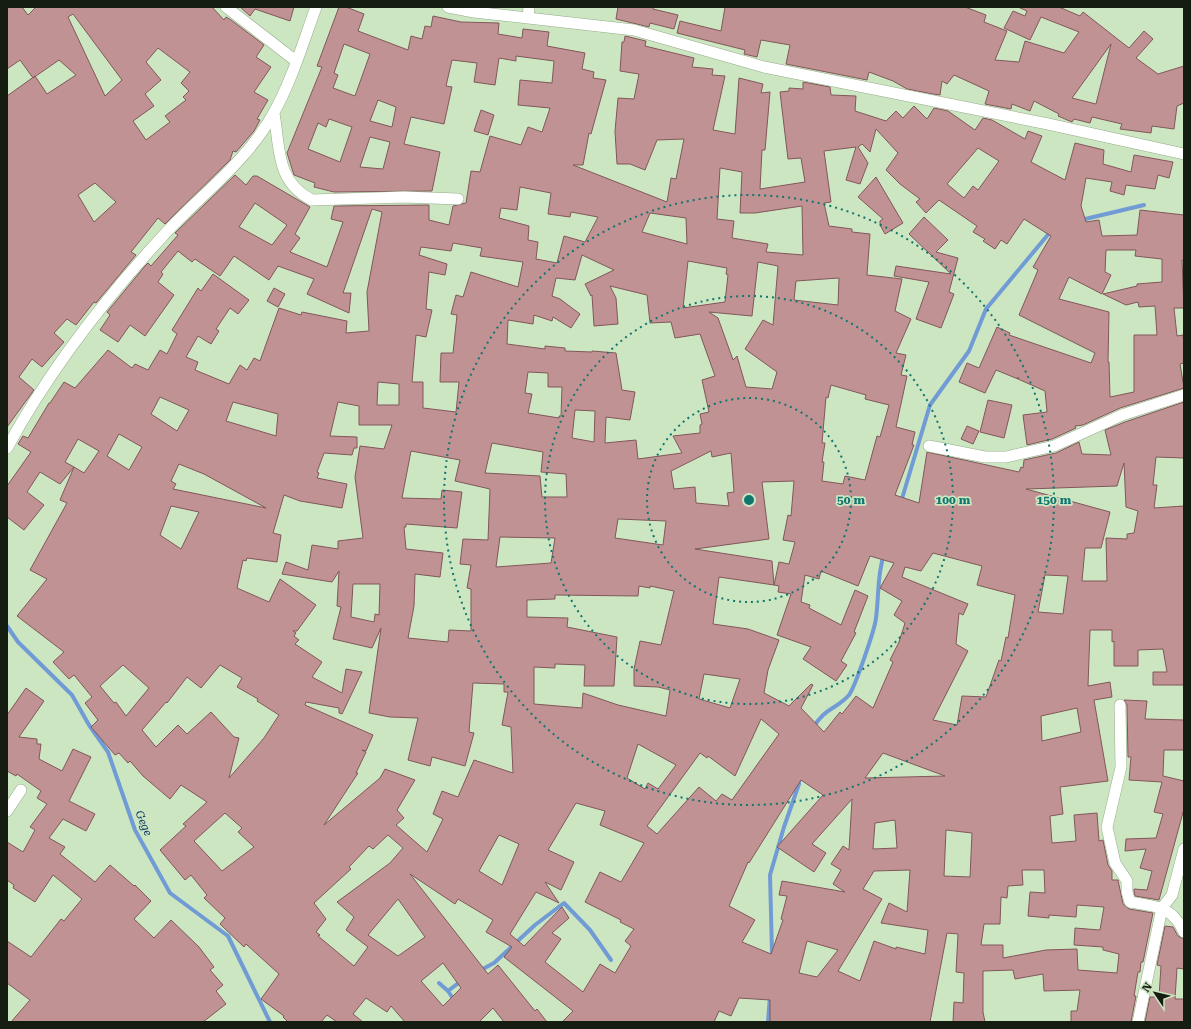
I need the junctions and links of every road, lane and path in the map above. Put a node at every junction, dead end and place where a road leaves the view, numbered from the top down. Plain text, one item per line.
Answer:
1 (226, 7) edge
2 (316, 7) edge
3 (448, 7) edge
4 (528, 13) edge
5 (296, 61) junction
6 (274, 113) junction
7 (1184, 154) edge
8 (458, 199) dead end
9 (1184, 395) edge
10 (930, 446) dead end
11 (7, 448) edge
12 (1120, 705) dead end
13 (21, 790) dead end
14 (7, 811) edge
15 (1184, 849) edge
16 (1162, 908) junction
17 (1184, 932) edge
18 (1138, 1022) edge

1 - 5 street
2 - 5 street
3 - 4 street
4 - 7 street
5 - 6 street
6 - 8 street
6 - 11 street
9 - 10 street
12 - 16 street
13 - 14 street
15 - 16 street
16 - 17 street
16 - 18 street

